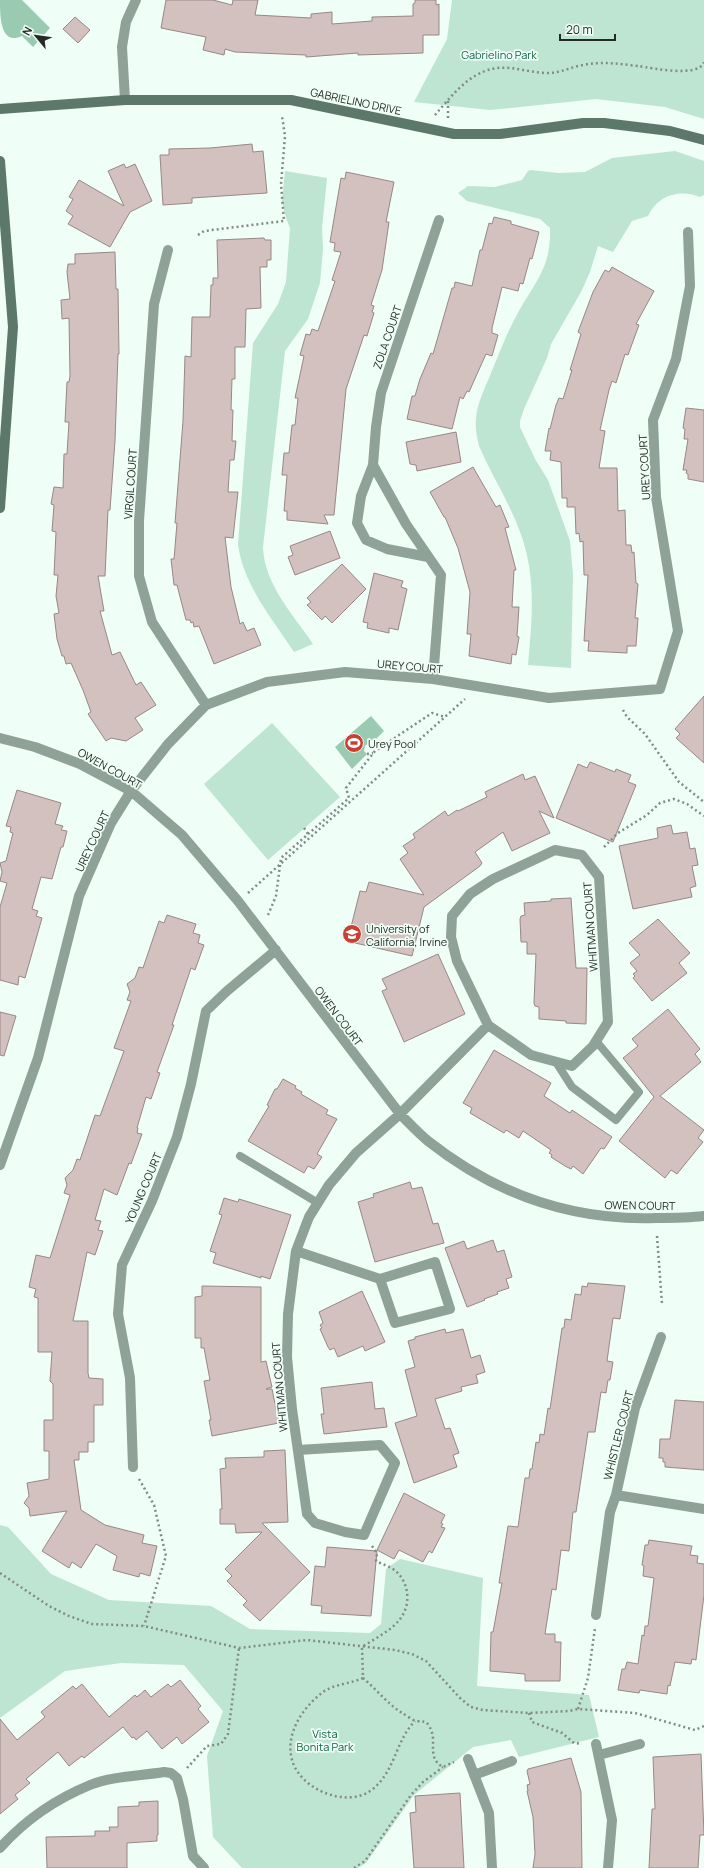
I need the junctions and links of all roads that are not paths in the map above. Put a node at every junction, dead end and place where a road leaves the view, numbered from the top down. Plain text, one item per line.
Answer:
1 (136, 0) edge
2 (125, 100) junction
3 (0, 109) edge
4 (704, 140) edge
5 (0, 161) edge
6 (438, 220) dead end
7 (688, 232) dead end
8 (168, 250) dead end
9 (373, 465) junction
10 (0, 508) edge
11 (428, 557) junction
12 (433, 679) junction
13 (206, 705) junction
14 (0, 738) edge
15 (131, 791) junction
16 (276, 950) junction
17 (488, 1025) junction
18 (596, 1041) junction
19 (556, 1062) junction
20 (400, 1114) junction
21 (240, 1156) dead end
22 (0, 1165) edge
23 (318, 1202) junction
24 (704, 1216) edge
25 (296, 1251) junction
26 (380, 1279) junction
27 (661, 1337) dead end
28 (298, 1450) junction
29 (133, 1467) road end
30 (616, 1495) junction
31 (704, 1509) edge
32 (596, 1615) road end
33 (596, 1744) road end
34 (640, 1744) dead end
35 (600, 1756) junction
36 (468, 1759) road end
37 (512, 1761) dead end
38 (474, 1775) junction
39 (0, 1848) edge
40 (204, 1868) edge
41 (492, 1868) edge
42 (608, 1868) edge

1 - 2 street
2 - 3 street, GABRIELINO DRIVE
2 - 4 street, GABRIELINO DRIVE
5 - 10 street
6 - 9 street, ZOLA COURT
7 - 12 street, UREY COURT
8 - 13 street, VIRGIL COURT
9 - 11 street
9 - 11 street, ZOLA COURT
11 - 12 street
12 - 13 street, UREY COURT
13 - 15 street, UREY COURT
14 - 15 street, OWEN COURT
15 - 16 street, OWEN COURT
15 - 22 street, UREY COURT
16 - 20 street, OWEN COURT
16 - 29 street, YOUNG COURT
17 - 18 street, WHITMAN COURT
17 - 19 street, WHITMAN COURT
17 - 20 street, WHITMAN COURT
18 - 19 street, WHITMAN COURT
18 - 19 lane
20 - 23 street, WHITMAN COURT
20 - 24 street, OWEN COURT
21 - 23 lane
23 - 25 street, WHITMAN COURT
25 - 26 street
25 - 28 street, WHITMAN COURT
26 - 26 street
27 - 30 street, WHISTLER COURT
28 - 28 street, WHITMAN COURT
30 - 31 street, WHISTLER COURT
30 - 32 street, WHISTLER COURT
33 - 35 street
34 - 35 street
35 - 42 street
36 - 38 street
37 - 38 street
38 - 41 street
39 - 40 street

